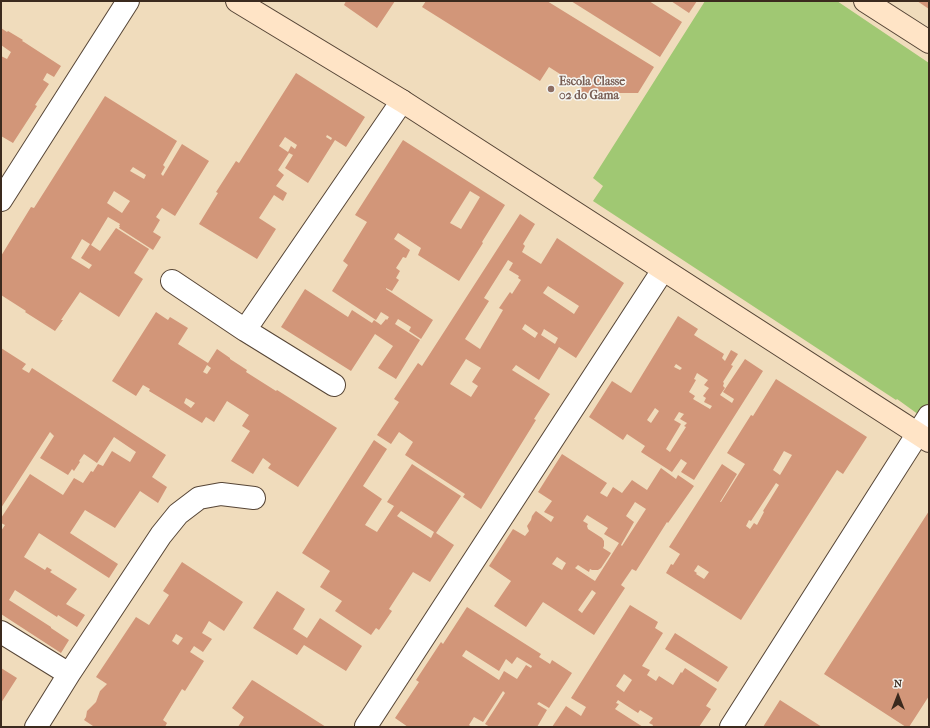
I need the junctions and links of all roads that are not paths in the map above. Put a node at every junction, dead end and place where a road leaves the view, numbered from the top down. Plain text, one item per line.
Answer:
1 (128, 1) edge
2 (237, 1) edge
3 (865, 1) edge
4 (929, 42) edge
5 (402, 101) junction
6 (1, 200) edge
7 (663, 270) junction
8 (172, 281) dead end
9 (245, 330) junction
10 (334, 385) dead end
11 (925, 430) edge
12 (254, 498) dead end
13 (1, 632) edge
14 (69, 674) junction
15 (36, 727) edge
16 (366, 727) edge
17 (731, 727) edge

1 - 6 street
2 - 5 street
3 - 4 street
5 - 7 street
5 - 9 street
7 - 11 street
7 - 16 street
8 - 9 street
9 - 10 street
11 - 17 street
12 - 14 street
13 - 14 street
14 - 15 street

